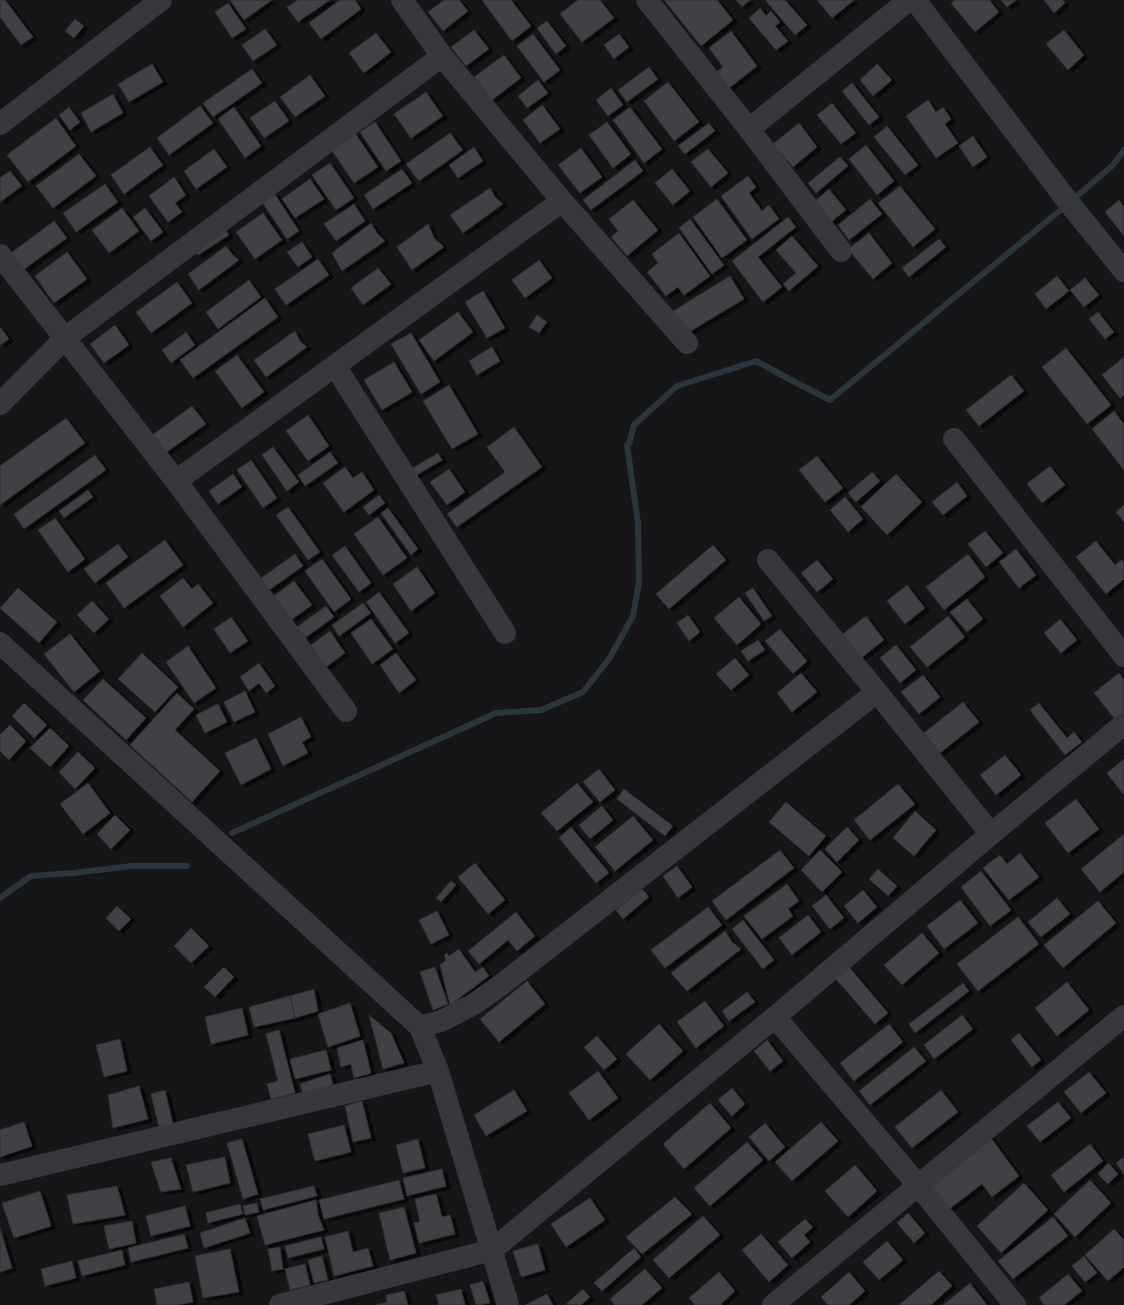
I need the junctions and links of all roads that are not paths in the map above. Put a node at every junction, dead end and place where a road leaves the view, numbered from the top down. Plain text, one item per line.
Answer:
1 (161, 0) edge
2 (402, 0) edge
3 (647, 0) edge
4 (908, 0) edge
5 (915, 0) edge
6 (135, 7) edge
7 (442, 56) junction
8 (0, 124) edge
9 (749, 129) junction
10 (562, 201) junction
11 (841, 251) dead end
12 (0, 254) edge
13 (1124, 271) edge
14 (65, 338) junction
15 (687, 343) dead end
16 (335, 366) junction
17 (0, 404) edge
18 (954, 440) dead end
19 (176, 481) junction
20 (768, 560) dead end
21 (505, 633) dead end
22 (0, 643) edge
23 (1124, 656) edge
24 (877, 692) junction
25 (346, 711) dead end
26 (1124, 724) edge
27 (991, 834) junction
28 (1124, 1016) edge
29 (775, 1017) junction
30 (420, 1027) junction
31 (438, 1071) junction
32 (0, 1175) edge
33 (918, 1185) junction
34 (492, 1250) junction
35 (280, 1305) edge
36 (508, 1305) edge
37 (773, 1305) edge
38 (1015, 1305) edge

1 - 6 street
2 - 7 street
3 - 9 street
4 - 9 street
5 - 13 street
6 - 8 street
7 - 10 street
7 - 14 street
9 - 11 street
10 - 15 street
10 - 16 street
12 - 14 street
14 - 17 street
14 - 19 street
16 - 19 street
16 - 21 street
18 - 23 street
19 - 25 street
20 - 24 street
22 - 30 street
24 - 27 street
24 - 30 street
26 - 27 street
27 - 29 street
28 - 33 street
29 - 33 street
29 - 34 street
30 - 31 street
31 - 32 street
31 - 34 street
33 - 37 street
33 - 38 street
34 - 35 street
34 - 36 street

